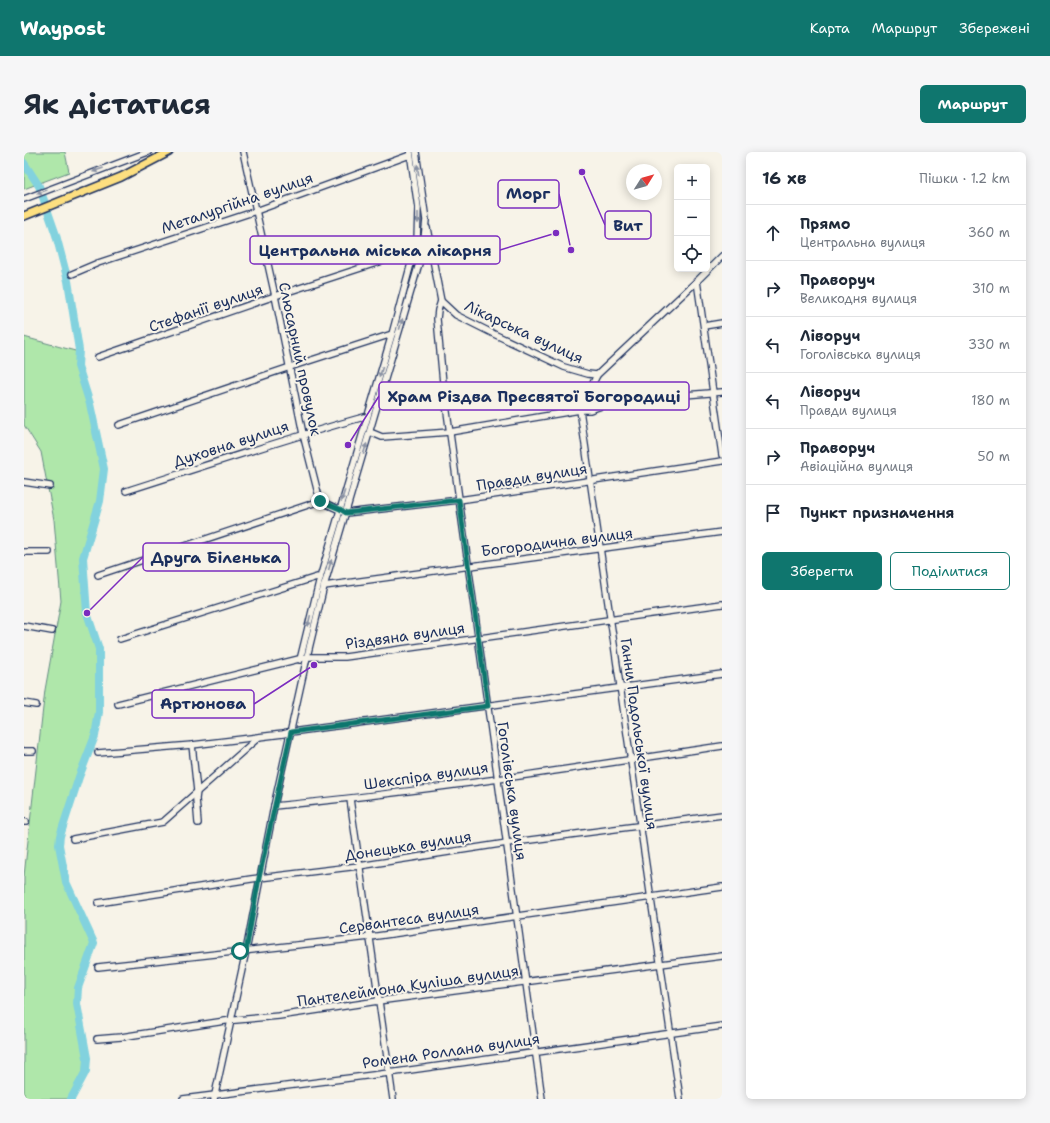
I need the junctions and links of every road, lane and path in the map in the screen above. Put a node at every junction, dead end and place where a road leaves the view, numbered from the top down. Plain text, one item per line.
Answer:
1 (148, 152) edge
2 (169, 152) edge
3 (243, 152) edge
4 (412, 153) edge
5 (24, 199) edge
6 (256, 210) junction
7 (26, 215) edge
8 (426, 220) junction
9 (431, 249) junction
10 (423, 250) junction
11 (413, 254) junction
12 (722, 256) edge
13 (72, 274) dead end
14 (697, 281) junction
15 (275, 296) junction
16 (441, 301) junction
17 (722, 323) edge
18 (704, 326) junction
19 (392, 334) junction
20 (98, 357) dead end
21 (290, 367) junction
22 (597, 375) junction
23 (722, 392) edge
24 (713, 393) junction
25 (580, 410) junction
26 (367, 418) junction
27 (119, 425) dead end
28 (370, 432) junction
29 (450, 432) junction
30 (303, 434) junction
31 (722, 455) edge
32 (722, 462) edge
33 (590, 480) junction
34 (24, 482) edge
35 (50, 486) dead end
36 (126, 491) dead end
37 (459, 500) junction
38 (320, 501) junction
39 (340, 509) junction
40 (346, 513) junction
41 (722, 532) edge
42 (600, 549) junction
43 (24, 552) edge
44 (49, 552) dead end
45 (468, 566) junction
46 (98, 575) dead end
47 (320, 578) junction
48 (324, 586) junction
49 (722, 604) edge
50 (610, 619) junction
51 (24, 626) edge
52 (52, 631) dead end
53 (478, 638) junction
54 (120, 639) dead end
55 (307, 657) junction
56 (300, 660) junction
57 (722, 674) edge
58 (620, 688) junction
59 (24, 703) edge
60 (118, 704) dead end
61 (36, 705) dead end
62 (488, 706) junction
63 (291, 732) junction
64 (259, 737) junction
65 (192, 745) junction
66 (722, 746) edge
67 (24, 751) edge
68 (33, 751) dead end
69 (98, 753) dead end
70 (631, 759) junction
71 (498, 779) junction
72 (197, 791) junction
73 (350, 799) junction
74 (274, 806) junction
75 (722, 816) edge
76 (198, 823) dead end
77 (640, 826) junction
78 (73, 839) dead end
79 (507, 843) junction
80 (360, 866) junction
81 (259, 878) junction
82 (722, 887) edge
83 (651, 897) junction
84 (98, 903) dead end
85 (517, 916) junction
86 (370, 937) junction
87 (246, 951) junction
88 (722, 956) edge
89 (660, 964) junction
90 (98, 967) dead end
91 (526, 983) junction
92 (378, 1001) junction
93 (231, 1021) junction
94 (722, 1026) edge
95 (670, 1032) junction
96 (98, 1039) dead end
97 (536, 1051) junction
98 (389, 1073) junction
99 (215, 1096) edge
100 (183, 1099) edge
101 (393, 1099) edge
102 (542, 1099) edge
103 (680, 1099) edge

1 -> 5 street
2 - 7 main road
3 - 6 street, Слюсарний провулок
4 - 6 street, Металургійна вулиця
8 -> 4 street
4 -> 11 street
6 - 13 street, Металургійна вулиця
6 - 15 street, Слюсарний провулок
8 - 9 street, Гоголівська вулиця
8 - 10 street
9 - 10 street
9 - 16 street, Гоголівська вулиця
10 - 11 street, Стефанії вулиця
28 -> 10 street
11 - 15 street, Стефанії вулиця
11 - 19 street
12 - 14 street, Лікарська вулиця
14 - 18 street
14 - 22 street, Лікарська вулиця
15 - 20 street, Стефанії вулиця
15 - 21 street, Слюсарний провулок
16 - 22 street, Лікарська вулиця
16 - 29 street, Гоголівська вулиця
17 - 18 street
18 - 24 street
19 - 21 street
19 -> 26 street
21 - 27 street
21 - 30 street, Слюсарний провулок
22 - 25 street
23 - 24 street
24 - 25 street
24 - 31 street
25 - 29 street
25 - 33 street, Ганни Подольської вулиця
26 - 30 street, Духовна вулиця
26 -> 39 street
28 - 29 street
40 -> 28 street
29 - 37 street, Гоголівська вулиця
30 - 36 street, Духовна вулиця
30 - 38 street, Слюсарний провулок
32 - 33 street, Правди вулиця
33 - 37 street, Правди вулиця
33 - 42 street, Ганни Подольської вулиця
34 - 35 street
37 - 40 street, Правди вулиця
37 - 45 street, Гоголівська вулиця
38 - 39 street
38 - 46 street
39 - 40 street
39 - 47 street
48 -> 40 street
41 - 42 street, Богородична вулиця
42 - 45 street, Богородична вулиця
42 - 50 street, Ганни Подольської вулиця
43 - 44 street
45 - 48 street, Богородична вулиця
45 - 53 street, Гоголівська вулиця
47 - 54 street
47 -> 56 street
48 - 55 street
49 - 50 street, Різдвяна вулиця
50 - 53 street, Різдвяна вулиця
50 - 58 street, Ганни Подольської вулиця
51 - 52 street
53 - 55 street, Різдвяна вулиця
53 - 62 street, Гоголівська вулиця
55 - 56 street, Різдвяна вулиця
55 - 63 street
56 - 60 street, Різдвяна вулиця
57 - 58 street
58 - 62 street
58 - 70 street, Ганни Подольської вулиця
59 - 61 street
62 - 63 street
62 - 71 street, Гоголівська вулиця
63 - 64 street
63 - 74 street
64 - 65 street
64 - 72 street
65 - 69 street
65 - 72 street
66 - 70 street, Шекспіра вулиця
67 - 68 street
70 - 71 street, Шекспіра вулиця
70 - 77 street, Ганни Подольської вулиця
71 - 73 street, Шекспіра вулиця
71 - 79 street, Гоголівська вулиця
72 - 76 street
72 - 78 street
73 - 74 street, Шекспіра вулиця
73 - 80 street
74 - 81 street
75 - 77 street, Донецька вулиця
77 - 79 street, Донецька вулиця
77 - 83 street, Ганни Подольської вулиця
79 - 80 street, Донецька вулиця
79 - 85 street, Гоголівська вулиця
80 - 81 street, Донецька вулиця
80 - 86 street
81 - 84 street, Донецька вулиця
81 - 87 street
82 - 83 street, Сервантеса вулиця
83 - 85 street, Сервантеса вулиця
83 - 89 street, Ганни Подольської вулиця
85 - 86 street, Сервантеса вулиця
85 - 91 street, Гоголівська вулиця
86 - 87 street, Сервантеса вулиця
86 - 92 street
87 - 90 street, Сервантеса вулиця
87 - 93 street
88 - 89 street, Пантелеймона Куліша вулиця
89 - 91 street, Пантелеймона Куліша вулиця
89 - 95 street, Ганни Подольської вулиця
91 - 92 street, Пантелеймона Куліша вулиця
91 - 97 street, Гоголівська вулиця
92 - 93 street, Пантелеймона Куліша вулиця
92 - 98 street
93 - 96 street, Пантелеймона Куліша вулиця
93 - 99 street
94 - 95 street, Ромена Роллана вулиця
95 - 97 street, Ромена Роллана вулиця
95 - 103 street, Ганни Подольської вулиця
97 - 98 street, Ромена Роллана вулиця
97 - 102 street, Гоголівська вулиця
98 - 99 street, Ромена Роллана вулиця
98 - 101 street
99 - 100 street, Ромена Роллана вулиця

